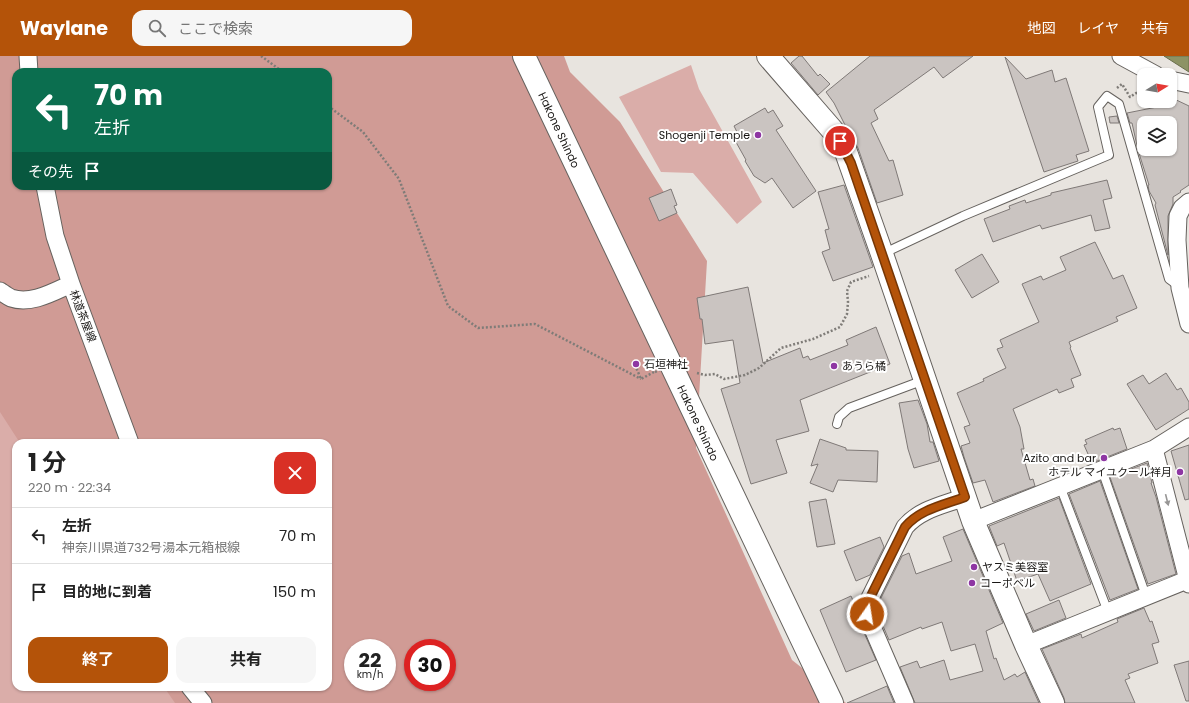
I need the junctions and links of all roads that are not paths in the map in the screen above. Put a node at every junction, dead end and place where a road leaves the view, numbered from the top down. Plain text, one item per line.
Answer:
1 (28, 56) edge
2 (524, 56) edge
3 (768, 56) edge
4 (1121, 56) edge
5 (29, 68) edge
6 (1143, 68) edge
7 (1177, 81) edge
8 (1189, 84) edge
9 (46, 190) edge
10 (1189, 202) edge
11 (885, 262) junction
12 (1185, 283) edge
13 (70, 284) junction
14 (0, 291) edge
15 (1189, 324) edge
16 (925, 380) junction
17 (837, 424) dead end
18 (1189, 427) edge
19 (128, 439) edge
20 (1154, 449) junction
21 (1102, 470) junction
22 (1060, 486) junction
23 (965, 497) junction
24 (974, 521) junction
25 (1188, 582) edge
26 (1146, 596) junction
27 (1108, 612) junction
28 (1026, 645) junction
29 (193, 691) edge
30 (203, 703) edge
31 (832, 703) edge
32 (905, 703) edge
33 (1053, 703) edge

1 - 5 street
2 - 31 main road, Hakone Shindo
3 - 11 main road
4 - 6 street
7 - 8 street
9 - 13 street, 林道茶屋線
10 - 12 street
11 - 12 lane
11 - 16 main road
12 - 15 street
13 - 14 street
13 - 19 street, 林道茶屋線
16 - 17 lane
16 - 23 main road
18 - 20 street
20 - 21 street
20 -> 25 street
21 - 22 street
21 - 26 lane
22 - 24 street
22 - 27 lane
23 - 24 main road
23 - 32 street
24 - 28 main road
25 - 26 street
26 - 27 street
27 - 28 street
28 - 33 main road
29 - 30 street

